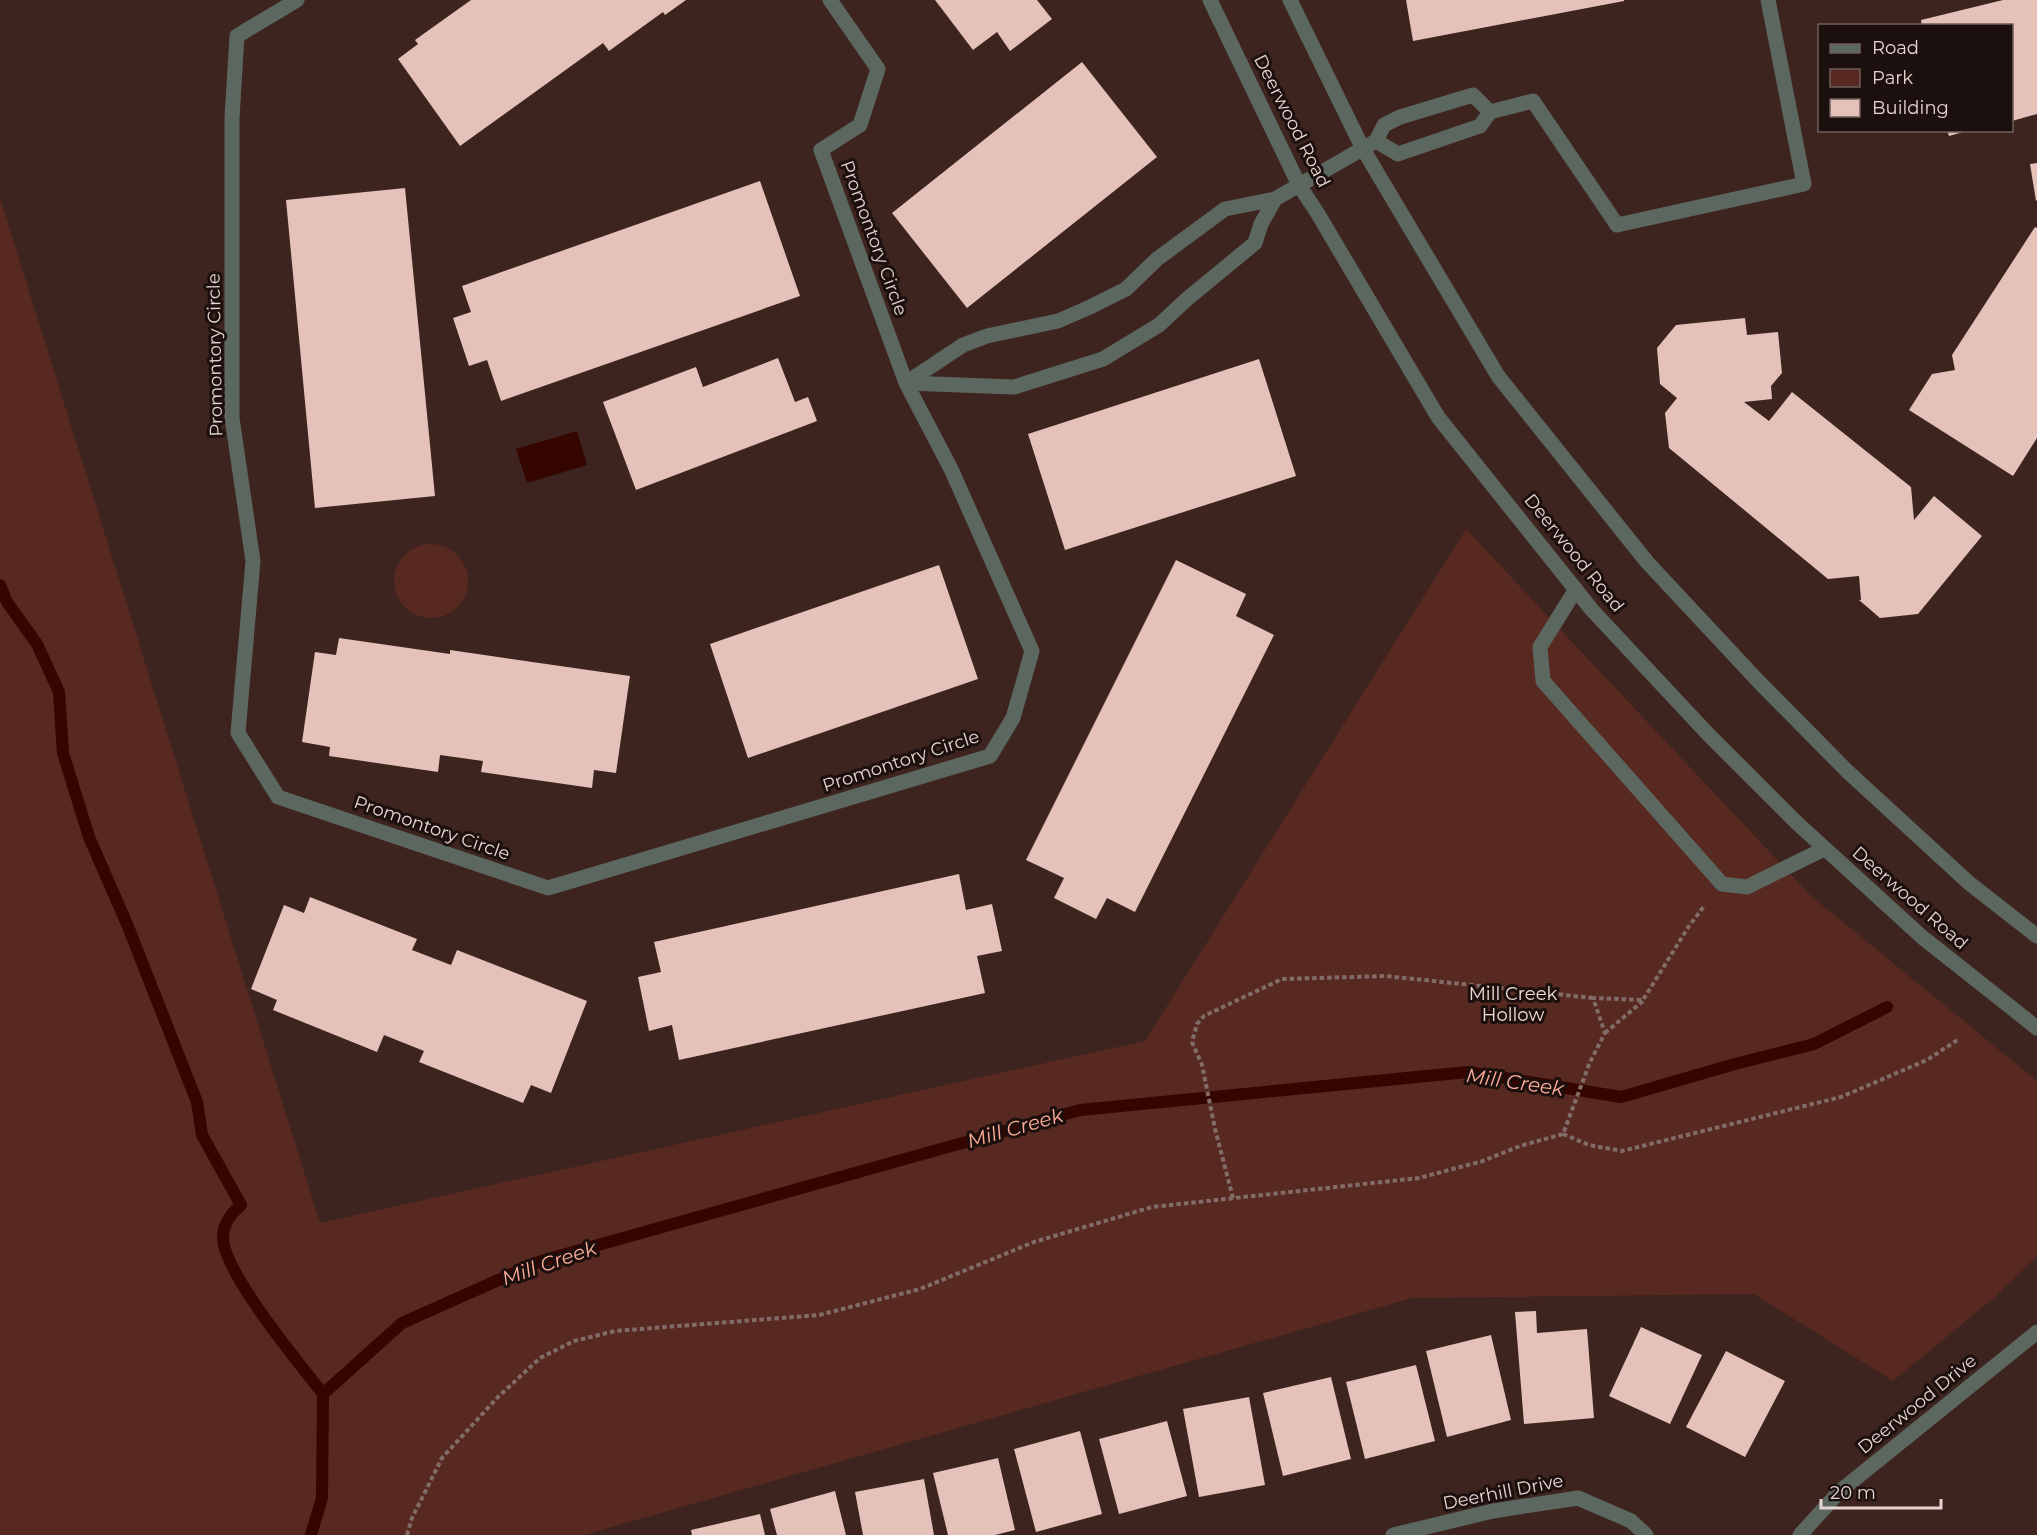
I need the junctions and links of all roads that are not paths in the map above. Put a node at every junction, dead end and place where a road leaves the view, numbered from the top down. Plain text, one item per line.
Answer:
1 (297, 0) edge
2 (831, 0) edge
3 (1210, 0) edge
4 (1290, 0) edge
5 (1768, 0) edge
6 (1490, 112) junction
7 (1369, 145) junction
8 (1299, 185) junction
9 (1275, 199) junction
10 (906, 382) junction
11 (1576, 589) junction
12 (1824, 849) junction
13 (2037, 936) edge
14 (2037, 1028) edge
15 (2037, 1332) edge
16 (1393, 1535) edge
17 (1646, 1535) edge
18 (1800, 1535) edge

1 - 10 street, Promontory Circle
2 - 10 street, Promontory Circle
3 - 8 street, Deerwood Road
4 - 7 street
5 - 6 street
6 - 7 street
6 - 7 street
7 - 8 street
7 - 13 street
8 - 9 street
8 - 11 street, Deerwood Road
9 - 10 street
9 - 10 street
11 - 12 street, Deerwood Road
11 - 12 street
12 - 14 street, Deerwood Road
15 - 18 street, Deerwood Drive
16 - 17 street, Deerhill Drive

